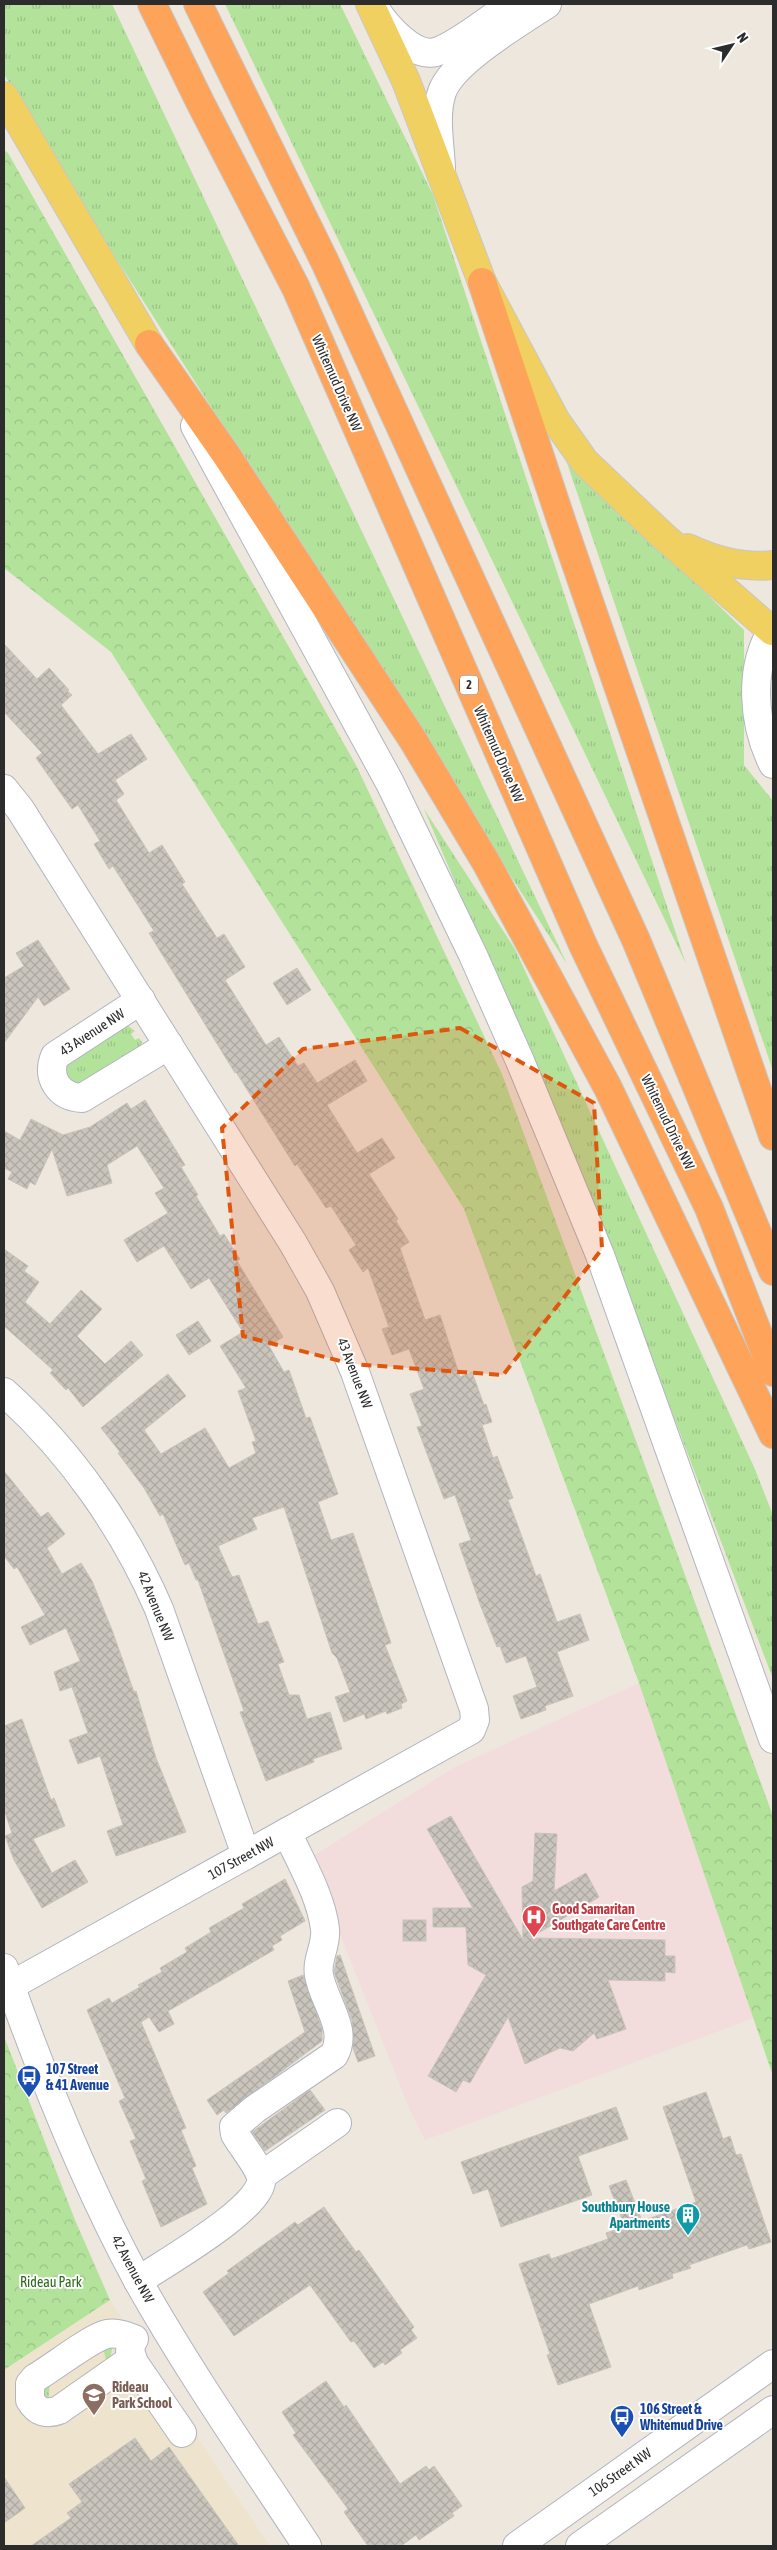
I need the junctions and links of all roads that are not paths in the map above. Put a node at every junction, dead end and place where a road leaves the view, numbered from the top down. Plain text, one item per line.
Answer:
1 (152, 4) edge
2 (198, 4) edge
3 (371, 4) edge
4 (511, 4) edge
5 (546, 4) edge
6 (484, 12) edge
7 (4, 96) edge
8 (442, 174) junction
9 (482, 282) junction
10 (149, 344) junction
11 (662, 535) junction
12 (773, 565) edge
13 (773, 631) edge
14 (773, 764) edge
15 (4, 789) edge
16 (141, 1000) junction
17 (169, 1045) junction
18 (773, 1136) edge
19 (773, 1271) edge
20 (773, 1372) edge
21 (4, 1392) edge
22 (773, 1434) edge
23 (470, 1730) joint
24 (773, 1740) edge
25 (287, 1832) junction
26 (246, 1855) junction
27 (7, 1977) edge
28 (336, 2123) dead end
29 (261, 2176) junction
30 (138, 2281) junction
31 (161, 2320) junction
32 (773, 2364) edge
33 (773, 2410) edge
34 (182, 2433) dead end
35 (307, 2546) edge
36 (517, 2546) edge
37 (580, 2546) edge

1 - 20 highway, Whitemud Drive NW / 2
2 - 19 highway
3 - 6 street
3 - 8 main road
4 - 6 street
5 - 8 street
7 - 10 main road
8 - 9 main road
9 - 11 main road
9 - 18 highway
10 - 22 highway
10 - 24 street
11 - 12 main road
11 - 13 main road
13 - 14 street
15 - 16 street, 43 Avenue NW
16 - 17 street, 43 Avenue NW
16 - 17 street, 43 Avenue NW
17 - 23 street, 43 Avenue NW
21 - 26 street, 42 Avenue NW
23 - 25 street, 107 Street NW
25 - 26 street, 107 Street NW
25 - 29 street
26 - 27 street, 107 Street NW
27 - 30 street, 42 Avenue NW
28 - 29 street
29 - 30 street
30 - 31 street, 42 Avenue NW
31 - 34 street
31 - 35 street, 42 Avenue NW
32 - 36 street, 106 Street NW
33 - 37 street

